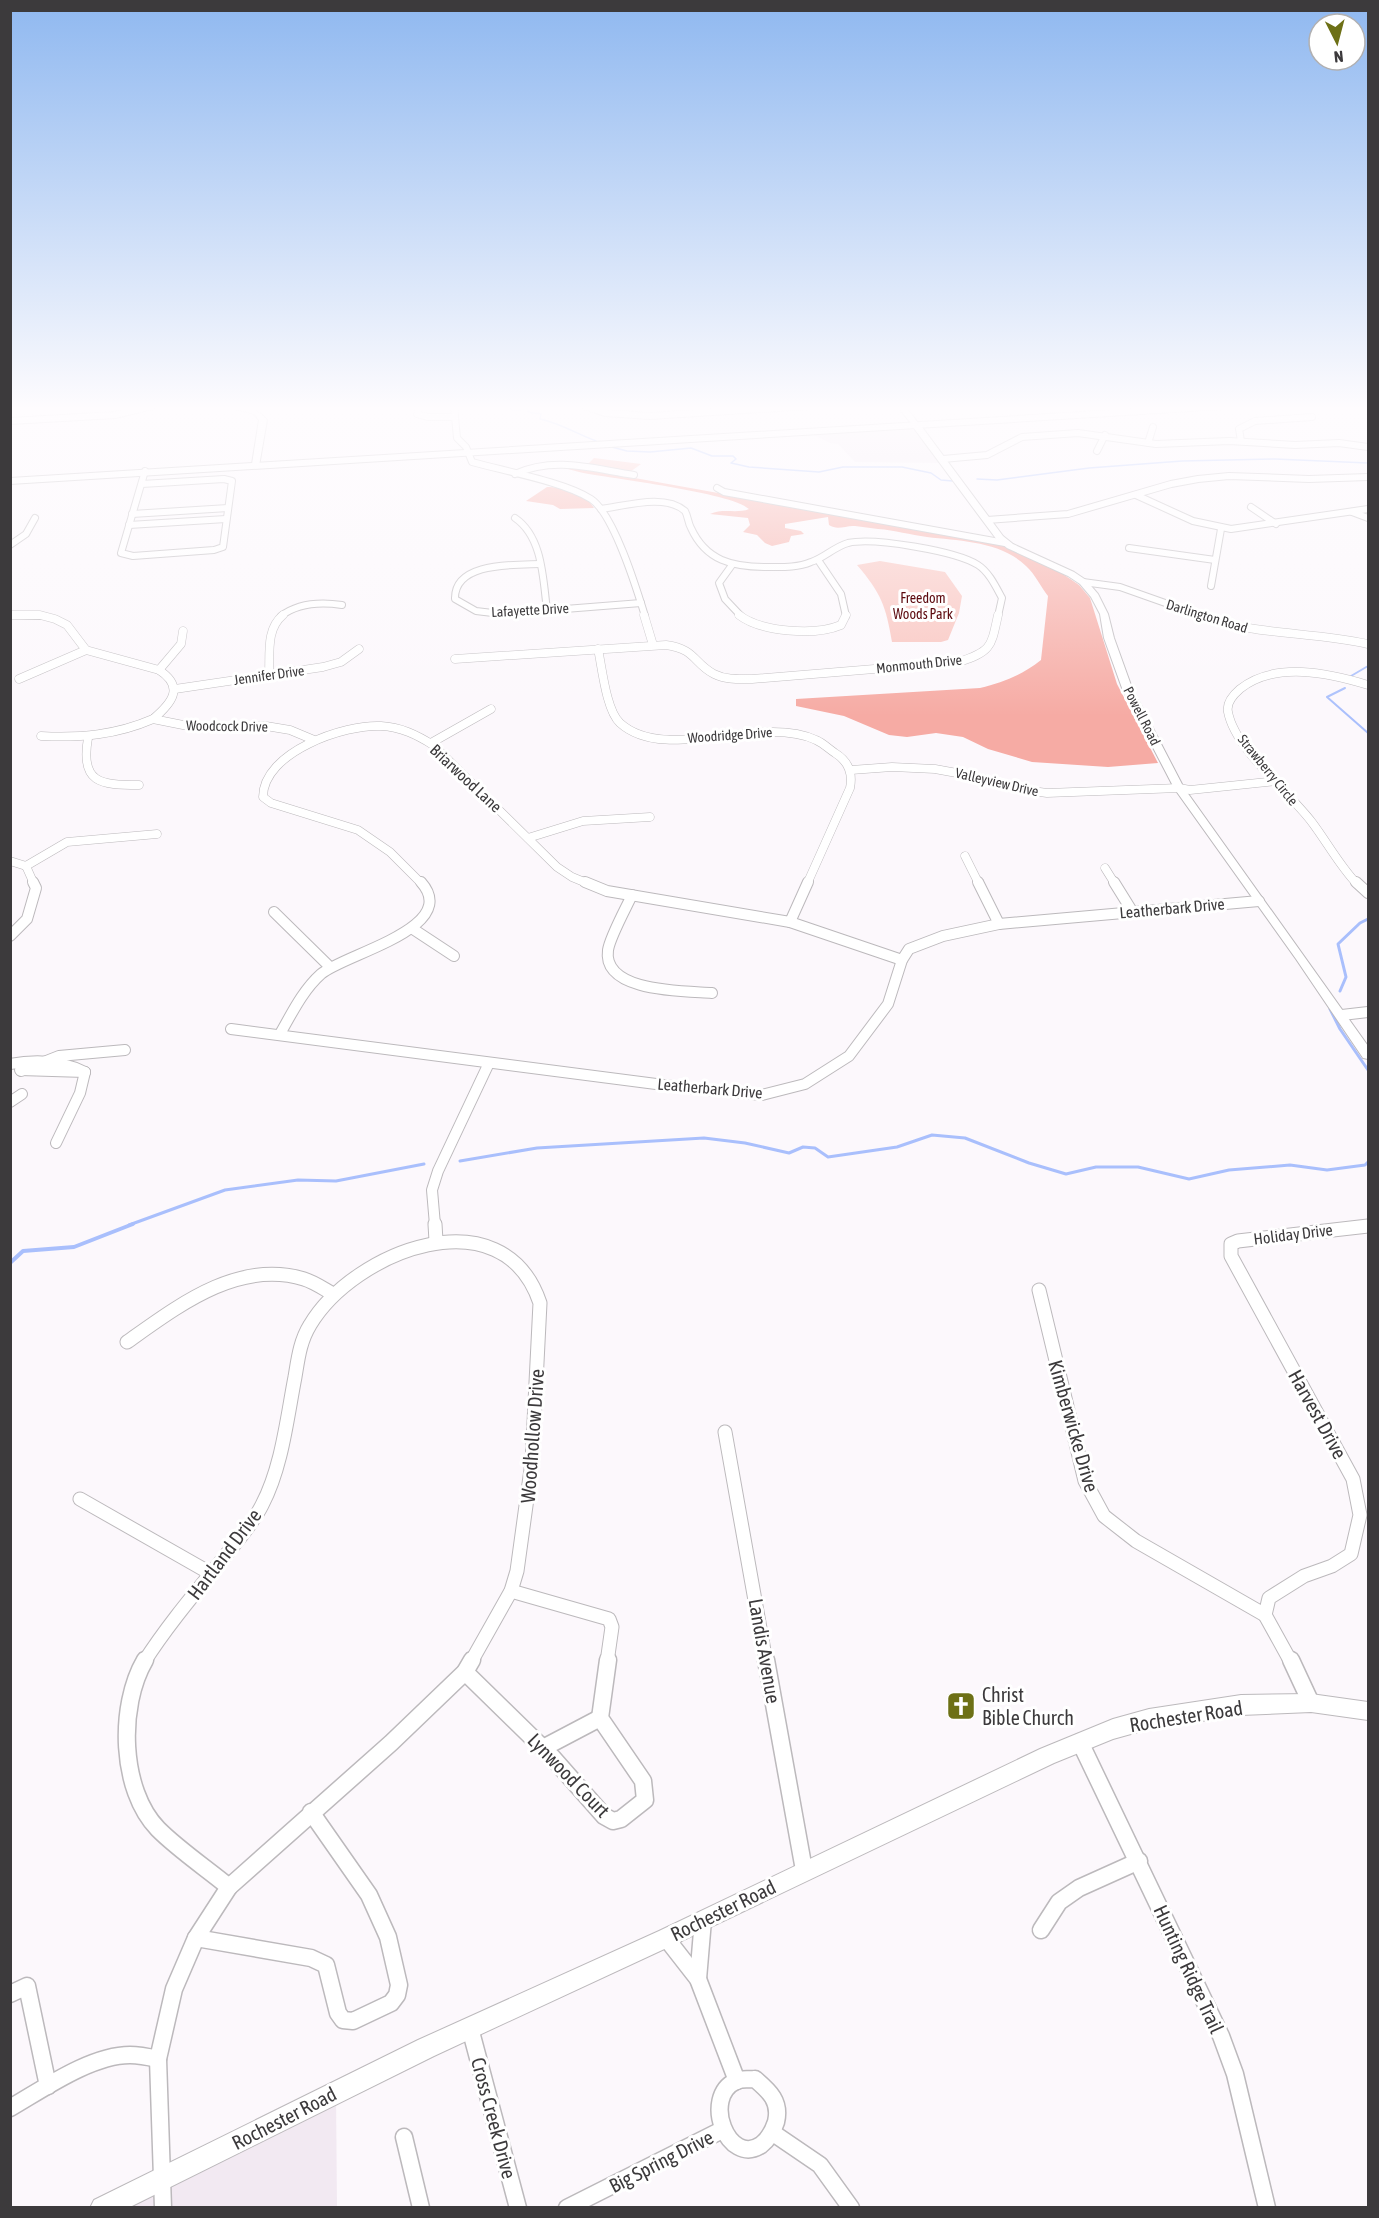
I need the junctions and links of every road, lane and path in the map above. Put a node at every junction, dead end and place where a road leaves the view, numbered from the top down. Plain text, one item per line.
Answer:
1 (601, 509) edge
2 (133, 510) edge
3 (204, 510) edge
4 (228, 510) edge
5 (684, 510) edge
6 (813, 510) edge
7 (979, 510) edge
8 (1084, 510) edge
9 (1168, 510) edge
10 (1255, 510) edge
11 (1365, 510) edge
12 (1352, 512) junction
13 (132, 514) junction
14 (35, 518) dead end
15 (515, 518) dead end
16 (1368, 518) edge
17 (226, 519) junction
18 (987, 520) junction
19 (1276, 524) junction
20 (129, 525) junction
21 (1221, 529) junction
22 (1005, 543) junction
23 (10, 545) edge
24 (1129, 548) dead end
25 (818, 560) junction
26 (1215, 560) junction
27 (540, 564) junction
28 (732, 566) junction
29 (1083, 582) junction
30 (1211, 586) dead end
31 (641, 603) junction
32 (342, 605) dead end
33 (547, 610) junction
34 (10, 615) edge
35 (183, 631) dead end
36 (1368, 644) edge
37 (653, 645) junction
38 (359, 649) dead end
39 (598, 649) junction
40 (86, 650) junction
41 (455, 659) dead end
42 (159, 670) junction
43 (269, 674) junction
44 (19, 679) dead end
45 (1368, 685) edge
46 (175, 688) junction
47 (491, 709) dead end
48 (153, 719) junction
49 (41, 736) dead end
50 (88, 738) junction
51 (314, 740) junction
52 (431, 743) junction
53 (851, 770) junction
54 (1274, 779) junction
55 (140, 785) dead end
56 (1179, 788) junction
57 (650, 817) dead end
58 (158, 834) dead end
59 (528, 838) junction
60 (965, 856) dead end
61 (10, 861) edge
62 (26, 866) junction
63 (1105, 868) dead end
64 (1368, 893) edge
65 (632, 895) junction
66 (1259, 901) junction
67 (1132, 911) junction
68 (274, 912) dead end
69 (790, 922) junction
70 (999, 924) junction
71 (413, 929) junction
72 (10, 936) edge
73 (454, 956) dead end
74 (902, 960) junction
75 (330, 967) junction
76 (712, 993) dead end
77 (1368, 1012) edge
78 (1342, 1015) junction
79 (231, 1029) dead end
80 (280, 1034) junction
81 (125, 1050) dead end
82 (1368, 1055) edge
83 (38, 1061) junction
84 (489, 1063) junction
85 (10, 1064) edge
86 (16, 1070) edge
87 (85, 1072) junction
88 (22, 1094) dead end
89 (10, 1102) edge
90 (56, 1143) dead end
91 (1368, 1226) edge
92 (436, 1241) junction
93 (1231, 1256) joint
94 (1039, 1290) dead end
95 (333, 1294) junction
96 (128, 1342) dead end
97 (725, 1431) dead end
98 (80, 1499) dead end
99 (210, 1573) junction
100 (511, 1591) junction
101 (1265, 1616) junction
102 (465, 1672) junction
103 (1311, 1703) junction
104 (1368, 1711) edge
105 (600, 1718) junction
106 (1080, 1742) junction
107 (543, 1748) junction
108 (311, 1812) junction
109 (1139, 1862) junction
110 (804, 1870) junction
111 (229, 1887) junction
112 (703, 1920) junction
113 (1041, 1930) dead end
114 (196, 1938) junction
115 (666, 1938) junction
116 (699, 1979) junction
117 (10, 1994) edge
118 (470, 2028) junction
119 (158, 2059) junction
120 (737, 2081) junction
121 (48, 2085) junction
122 (10, 2108) edge
123 (722, 2130) junction
124 (773, 2133) junction
125 (404, 2137) dead end
126 (164, 2179) junction
127 (102, 2208) edge
128 (163, 2208) edge
129 (421, 2208) edge
130 (518, 2208) edge
131 (567, 2208) edge
132 (851, 2208) edge
133 (1267, 2208) edge

1 - 31 street
2 - 13 street
3 - 13 street
4 - 17 street
5 - 28 street, Monmouth Drive
6 - 22 street
7 - 18 street, Powell Road
8 - 18 street
9 - 21 street
10 - 19 street
11 - 12 street
12 - 16 street
12 - 19 street
13 - 20 street
14 - 23 street
15 - 27 street
17 - 20 street
17 - 20 street
18 - 22 street, Powell Road
19 - 21 street
21 - 26 street
22 - 29 street, Powell Road
24 - 26 street
25 - 28 street, Monmouth Drive
25 - 28 street
25 - 37 street, Monmouth Drive
26 - 30 street
27 - 33 street
27 - 33 street, Lafayette Drive
29 - 36 street, Darlington Road
29 - 56 street, Powell Road
31 - 33 street, Lafayette Drive
31 - 37 street
32 - 43 street
34 - 40 street
35 - 42 street
37 - 39 street, Monmouth Drive
38 - 43 street, Jennifer Drive
39 - 41 street, Monmouth Drive
39 - 53 street, Woodridge Drive
40 - 42 street
40 - 44 street
42 - 46 street
43 - 46 street, Jennifer Drive
45 - 54 street, Strawberry Circle
46 - 48 street, Woodcock Drive
47 - 52 street
48 - 50 street
48 - 51 street, Woodcock Drive
49 - 50 street
50 - 55 street
51 - 52 street, Briarwood Lane
51 - 71 street, Briarwood Lane
52 - 59 street, Briarwood Lane
53 - 56 street, Valleyview Drive
53 - 69 street
54 - 56 street, Valleyview Drive
54 - 64 street, Strawberry Circle
56 - 66 street, Powell Road
57 - 59 street
58 - 62 street
59 - 65 street, Briarwood Lane
60 - 70 street
61 - 62 street
62 - 72 street
63 - 67 street
65 - 69 street, Briarwood Lane
65 - 76 street
66 - 67 street, Leatherbark Drive
66 - 78 street, Powell Road
67 - 70 street, Leatherbark Drive
68 - 75 street
69 - 74 street, Briarwood Lane
70 - 74 street, Leatherbark Drive
71 - 73 street
71 - 75 street
74 - 84 street, Leatherbark Drive
75 - 80 street
77 - 78 street
78 - 82 street, Powell Road
79 - 80 street, Leatherbark Drive
80 - 84 street, Leatherbark Drive
81 - 83 street
83 - 85 street
83 - 86 street
83 - 87 street
84 - 92 street
86 - 87 street
87 - 90 street
88 - 89 street
91 - 93 street, Holiday Drive
92 - 95 street, Hartland Drive
92 - 100 street, Woodhollow Drive
93 - 101 street, Harvest Drive
94 - 101 street, Kimberwicke Drive
95 - 96 street
95 - 99 street, Hartland Drive
97 - 110 street, Landis Avenue
98 - 99 street
99 - 111 street, Hartland Drive
100 - 102 street, Woodhollow Drive
100 - 105 street
101 - 103 street
102 - 107 street, Lynwood Court
102 - 108 street, Woodhollow Drive
103 - 104 street, Rochester Road
103 - 106 street, Rochester Road
105 - 107 street
105 - 107 street, Lynwood Court
106 - 109 street, Hunting Ridge Trail
106 - 110 street, Rochester Road
108 - 111 street, Woodhollow Drive
108 - 114 street
109 - 113 street
109 - 133 street, Hunting Ridge Trail
110 - 112 street, Rochester Road
111 - 114 street, Woodhollow Drive
112 - 115 street, Rochester Road
112 - 116 street
114 - 119 street, Woodhollow Drive
115 - 116 street
115 - 118 street, Rochester Road
116 - 120 street
117 - 121 street
118 - 126 street, Rochester Road
118 - 130 street, Cross Creek Drive
119 - 121 street
119 - 126 street, Woodhollow Drive
120 - 123 street
120 - 124 street
121 - 122 street
123 - 124 street
123 - 131 street, Big Spring Drive
124 - 132 street
125 - 129 street
126 - 127 street, Rochester Road
126 - 128 street, Woodhollow Drive

